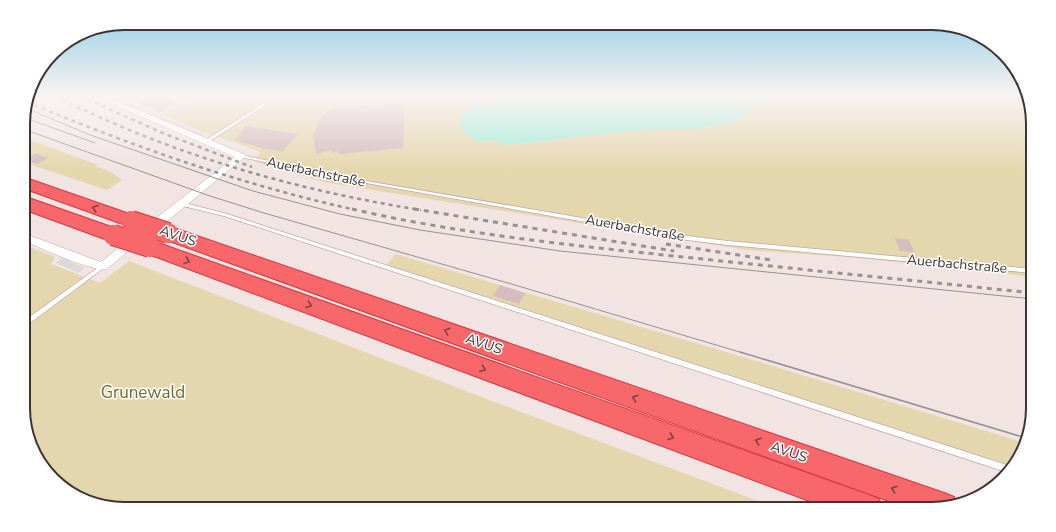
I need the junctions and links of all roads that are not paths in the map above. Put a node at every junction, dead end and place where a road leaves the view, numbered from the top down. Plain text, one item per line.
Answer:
1 (157, 121) edge
2 (238, 121) edge
3 (206, 141) junction
4 (241, 156) junction
5 (30, 185) edge
6 (181, 204) junction
7 (30, 205) edge
8 (30, 239) edge
9 (103, 266) junction
10 (1026, 270) edge
11 (30, 320) edge
12 (1005, 467) edge
13 (851, 502) edge
14 (930, 502) edge

1 - 3 street, Auerbachstraße
2 - 3 lane
3 - 4 street, Auerbachstraße
4 - 6 street
4 - 10 lane, Auerbachstraße
14 -> 5 highway, AVUS, bridge
6 - 9 street
6 - 12 lane
7 -> 13 highway, AVUS, bridge
8 - 9 street
9 - 11 lane

